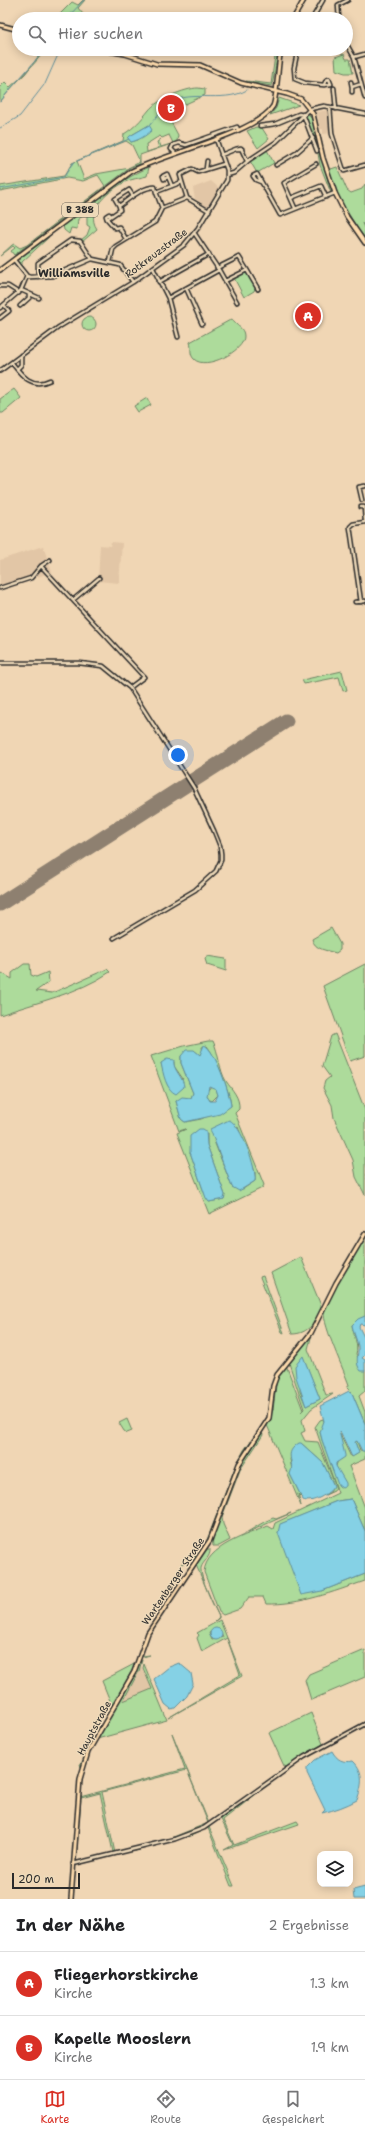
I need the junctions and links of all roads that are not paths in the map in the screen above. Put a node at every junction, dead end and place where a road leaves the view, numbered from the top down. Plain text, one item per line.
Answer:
1 (304, 0) edge
2 (323, 0) edge
3 (348, 0) edge
4 (297, 12) edge
5 (316, 12) edge
6 (338, 12) edge
7 (0, 25) edge
8 (12, 28) edge
9 (365, 54) edge
10 (131, 56) edge
11 (280, 56) edge
12 (297, 56) edge
13 (354, 57) joint
14 (351, 82) dead end
15 (361, 84) junction
16 (324, 85) dead end
17 (352, 87) junction
18 (334, 88) dead end
19 (364, 89) edge
20 (275, 91) junction
21 (352, 92) dead end
22 (365, 98) edge
23 (330, 108) junction
24 (310, 109) junction
25 (336, 109) junction
26 (303, 114) junction
27 (365, 114) edge
28 (260, 126) dead end
29 (238, 130) junction
30 (313, 138) junction
31 (216, 139) junction
32 (317, 151) dead end
33 (174, 153) junction
34 (221, 155) junction
35 (207, 161) dead end
36 (247, 161) junction
37 (224, 164) junction
38 (316, 164) dead end
39 (276, 165) dead end
40 (365, 165) edge
41 (206, 169) junction
42 (227, 175) junction
43 (168, 177) dead end
44 (182, 182) junction
45 (261, 182) dead end
46 (172, 186) junction
47 (156, 192) junction
48 (335, 193) junction
49 (133, 196) junction
50 (326, 197) junction
51 (187, 198) junction
52 (290, 198) junction
53 (119, 206) junction
54 (162, 208) junction
55 (295, 208) junction
56 (209, 211) junction
57 (195, 234) junction
58 (126, 239) junction
59 (365, 244) edge
60 (209, 254) junction
61 (92, 259) junction
62 (14, 260) junction
63 (110, 262) junction
64 (153, 268) junction
65 (218, 269) junction
66 (0, 270) edge
67 (247, 270) junction
68 (27, 276) junction
69 (38, 277) junction
70 (225, 281) junction
71 (133, 282) junction
72 (159, 282) junction
73 (0, 286) edge
74 (186, 288) junction
75 (258, 289) dead end
76 (20, 292) junction
77 (29, 294) junction
78 (39, 298) dead end
79 (168, 298) junction
80 (237, 302) dead end
81 (2, 306) edge
82 (20, 306) dead end
83 (0, 318) edge
84 (202, 324) dead end
85 (178, 337) dead end
86 (21, 356) junction
87 (12, 362) junction
88 (17, 369) junction
89 (0, 371) edge
90 (50, 380) dead end
91 (365, 486) edge
92 (362, 500) dead end
93 (361, 507) dead end
94 (365, 521) edge
95 (50, 560) dead end
96 (41, 566) junction
97 (99, 578) dead end
98 (0, 588) edge
99 (73, 600) junction
100 (365, 601) edge
101 (355, 602) dead end
102 (361, 602) junction
103 (0, 663) edge
104 (132, 686) dead end
105 (114, 938) dead end
106 (365, 1234) edge
107 (144, 1642) joint
108 (365, 1724) edge
109 (73, 1864) junction
110 (71, 1899) edge

1 - 4 main road
2 - 5 street
3 - 6 street
7 - 8 main road
9 - 13 street
10 - 20 main road
11 - 20 main road, B 388
12 - 16 street
13 - 15 street
14 - 17 street
15 - 17 street
15 - 19 street
17 - 21 street
18 - 25 street
19 - 22 street
20 - 24 main road
20 - 29 main road, B 388
23 - 24 street
23 - 25 street
23 - 40 street
24 - 26 street
24 - 48 main road
25 - 27 street
26 - 28 street
26 - 30 street
26 - 36 street
29 - 31 main road, B 388
29 - 33 street
30 - 32 street
30 - 39 street
31 - 33 main road, B 388
31 - 34 street
33 - 62 main road, B 388
34 - 36 street
34 - 37 street
35 - 41 street
36 - 42 street
37 - 41 street
37 - 42 street
38 - 52 street
41 - 44 street
42 - 56 street, Rotkreuzstraße
43 - 46 street
44 - 46 street
44 - 51 street
45 - 55 street
46 - 47 street
47 - 49 street
47 - 54 street
48 - 50 street
48 - 59 main road
49 - 53 street
49 - 53 street
50 - 52 street
50 - 55 street
51 - 54 street
51 - 56 street
52 - 55 street
53 - 58 street
54 - 58 street
56 - 57 street, Rotkreuzstraße
57 - 60 street
57 - 64 street, Rotkreuzstraße
58 - 63 street
60 - 65 street
60 - 72 street
61 - 63 street
61 - 69 street
61 - 69 street
62 - 66 main road, B 388
62 - 68 street
63 - 71 street
64 - 71 street, Rotkreuzstraße
64 - 72 street
65 - 67 street
65 - 70 street
65 - 74 street
67 - 70 street
67 - 75 street
68 - 69 street
68 - 76 street
70 - 80 street
71 - 86 street, Rotkreuzstraße
72 - 79 street
73 - 76 street
74 - 79 street
74 - 84 street
76 - 77 street
76 - 81 street
77 - 78 street
77 - 82 street
79 - 85 street
81 - 83 street
86 - 87 street, Rotkreuzstraße
86 - 88 street
87 - 88 street
87 - 89 street, Rotkreuzstraße
88 - 90 street
91 - 92 street
93 - 94 street
94 - 102 street
95 - 96 street
96 - 98 street
96 - 99 street
97 - 99 street
99 - 104 street
100 - 102 street
101 - 102 street
103 - 105 street
106 - 107 main road, Wartenberger Straße
107 - 109 main road, Hauptstraße
108 - 109 street
109 - 110 main road, Hauptstraße

